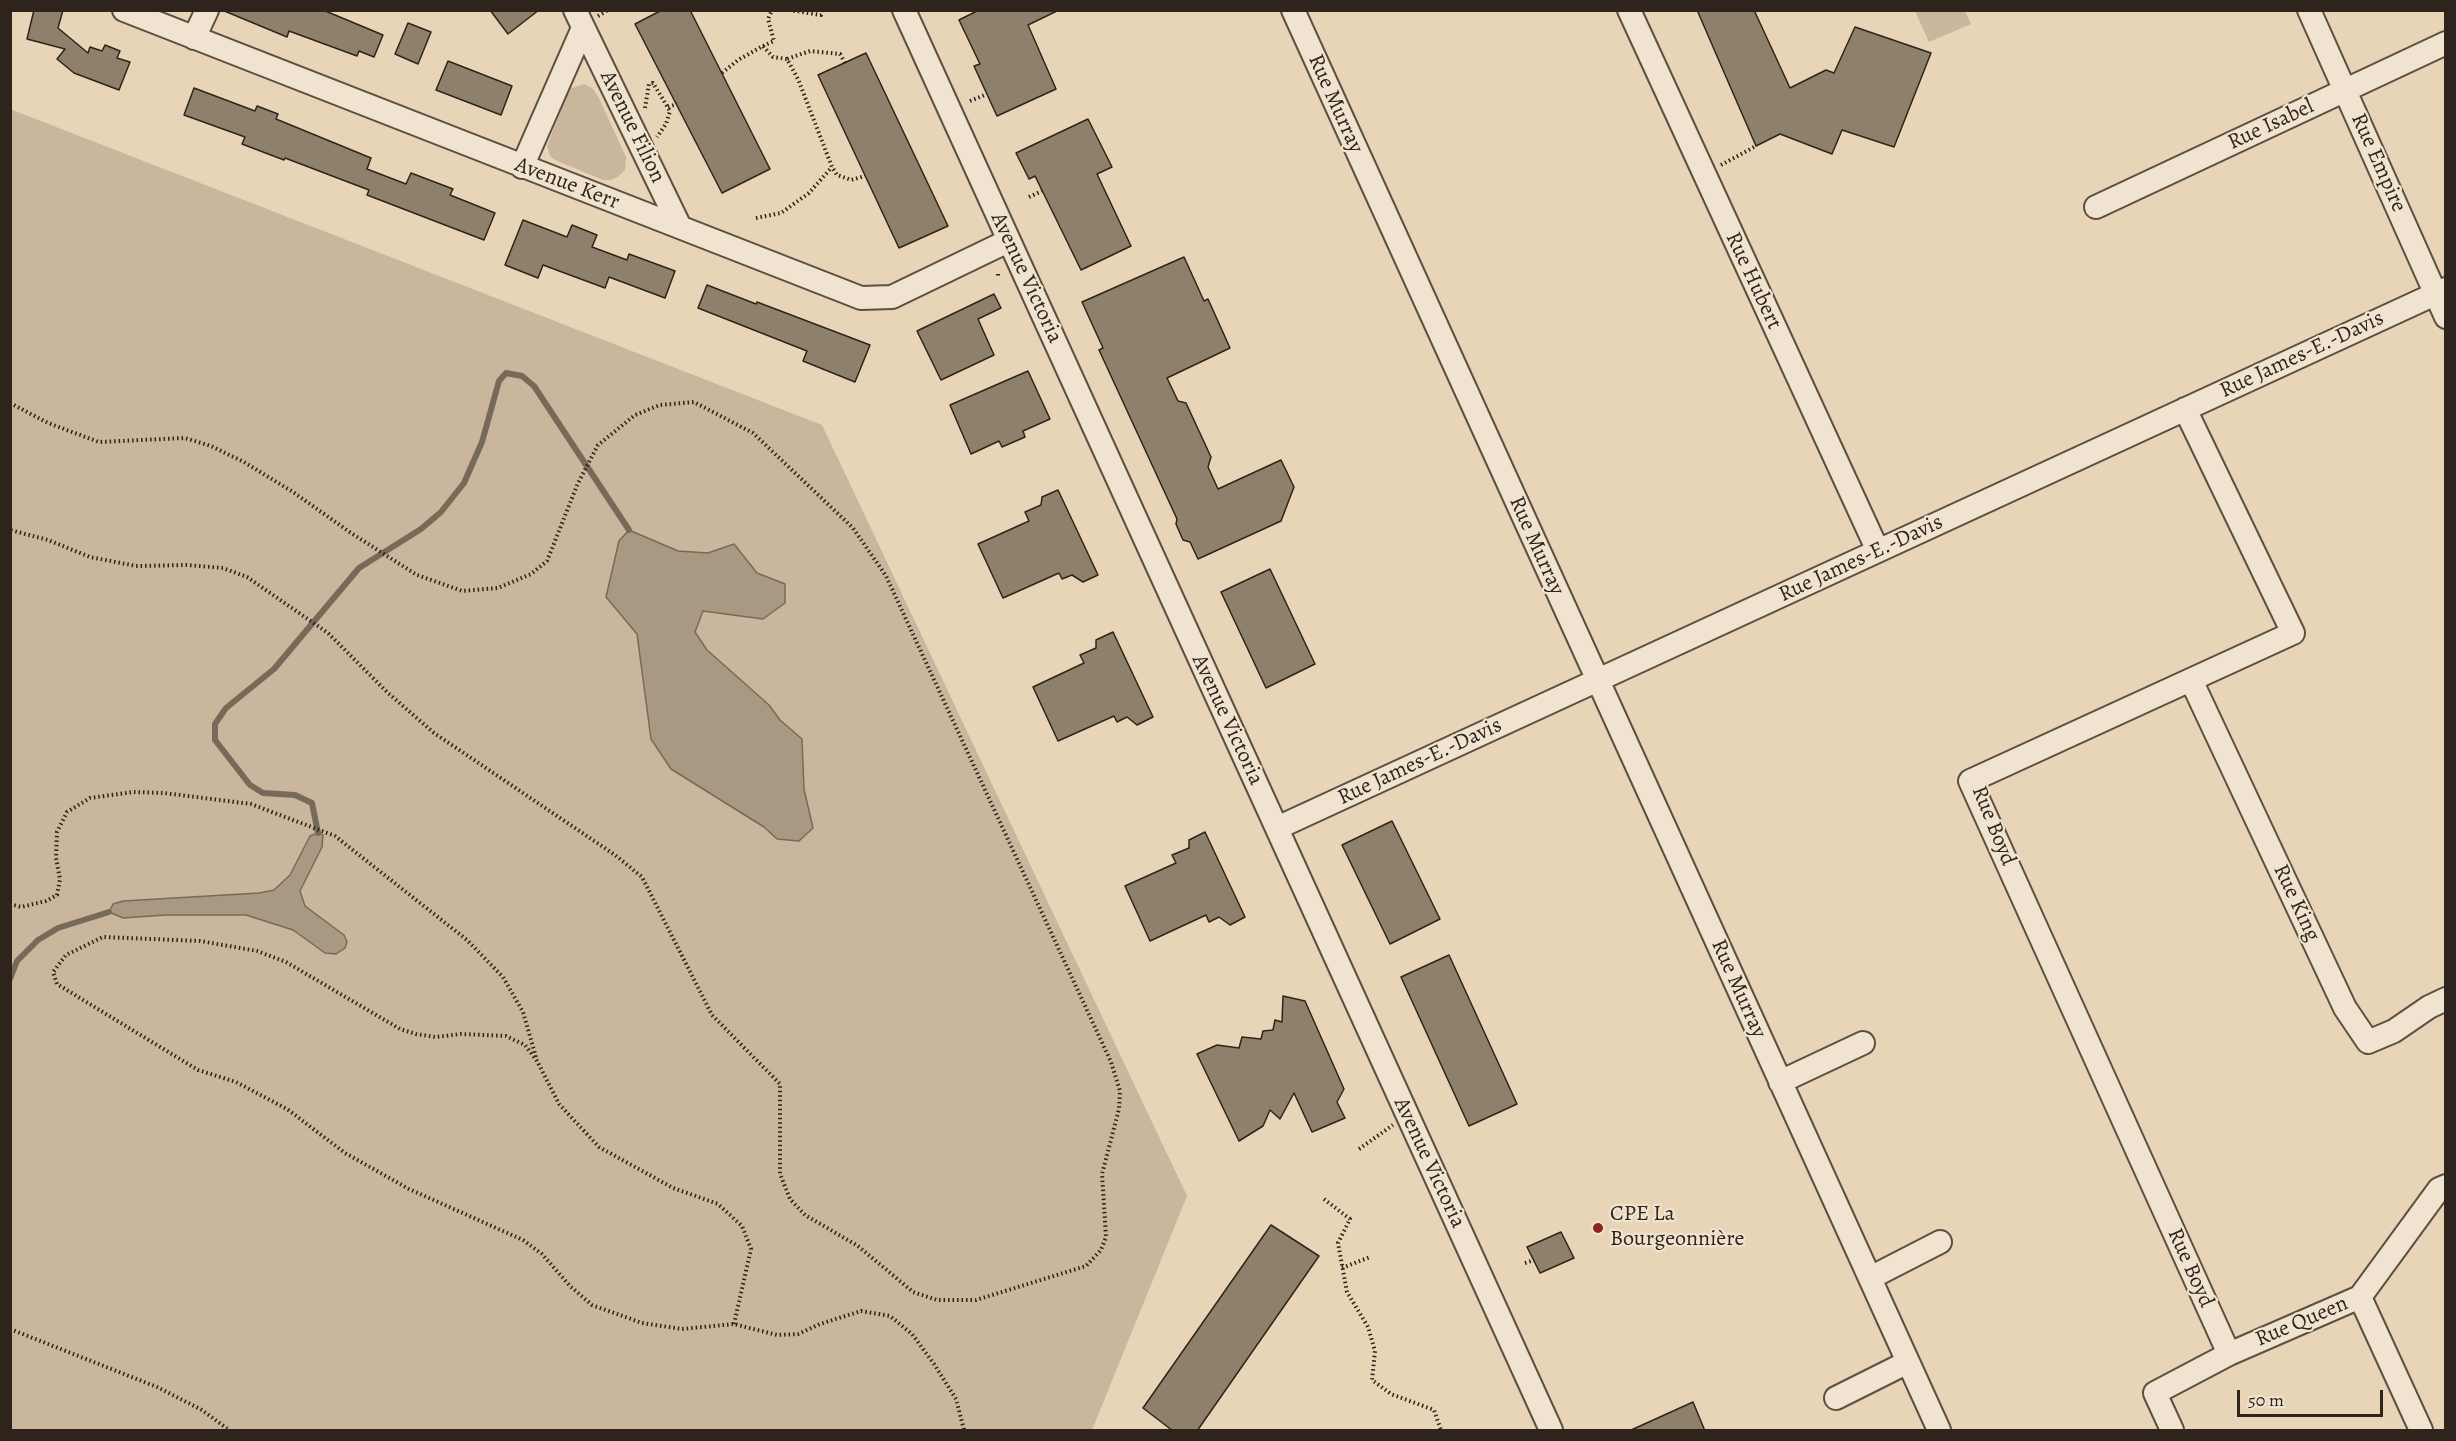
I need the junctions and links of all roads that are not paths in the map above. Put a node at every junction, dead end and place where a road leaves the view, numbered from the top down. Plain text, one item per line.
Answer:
1 (124, 10) edge
2 (207, 10) edge
3 (904, 10) edge
4 (1293, 10) edge
5 (1629, 10) edge
6 (2309, 10) edge
7 (586, 18) edge
8 (175, 20) edge
9 (194, 38) junction
10 (2445, 43) edge
11 (2346, 90) junction
12 (522, 167) junction
13 (2096, 207) dead end
14 (680, 227) junction
15 (1008, 241) junction
16 (2440, 291) edge
17 (2445, 317) edge
18 (2185, 409) junction
19 (1878, 551) junction
20 (2191, 680) junction
21 (1597, 681) junction
22 (1277, 828) junction
23 (2445, 999) edge
24 (1863, 1043) dead end
25 (1780, 1082) junction
26 (2445, 1186) edge
27 (1940, 1242) dead end
28 (1870, 1278) junction
29 (2360, 1297) junction
30 (2229, 1354) junction
31 (1908, 1362) junction
32 (1836, 1398) dead end
33 (1551, 1431) edge
34 (1939, 1431) edge
35 (2172, 1431) edge
36 (2421, 1431) edge

1 - 8 street, Avenue Kerr
2 - 9 street
3 - 15 street, Avenue Victoria
4 - 21 street, Rue Murray
5 - 19 street, Rue Hubert
6 - 11 street, Rue Empire
7 - 12 street, Avenue Filion
7 - 14 street, Avenue Filion
8 - 9 street, Avenue Kerr
9 - 12 street, Avenue Kerr
10 - 11 street, Rue Isabel
11 - 13 street, Rue Isabel
11 - 16 street, Rue Empire
12 - 14 street, Avenue Kerr
14 - 15 street, Avenue Kerr
15 - 22 street, Avenue Victoria
16 - 17 street, Rue Empire
16 - 18 street, Rue James-E.-Davis
18 - 19 street, Rue James-E.-Davis
18 - 20 street, Rue Boyd
19 - 21 street, Rue James-E.-Davis
20 - 23 street, Rue King
20 - 30 street, Rue Boyd
21 - 22 street, Rue James-E.-Davis
21 - 25 street, Rue Murray
22 - 33 street, Avenue Victoria
24 - 25 street
25 - 28 street, Rue Murray
26 - 29 street, Rue Queen
27 - 28 street
28 - 31 street, Rue Murray
29 - 30 street, Rue Queen
29 - 36 street
30 - 35 street, Rue Queen
31 - 32 street
31 - 34 street, Rue Murray

